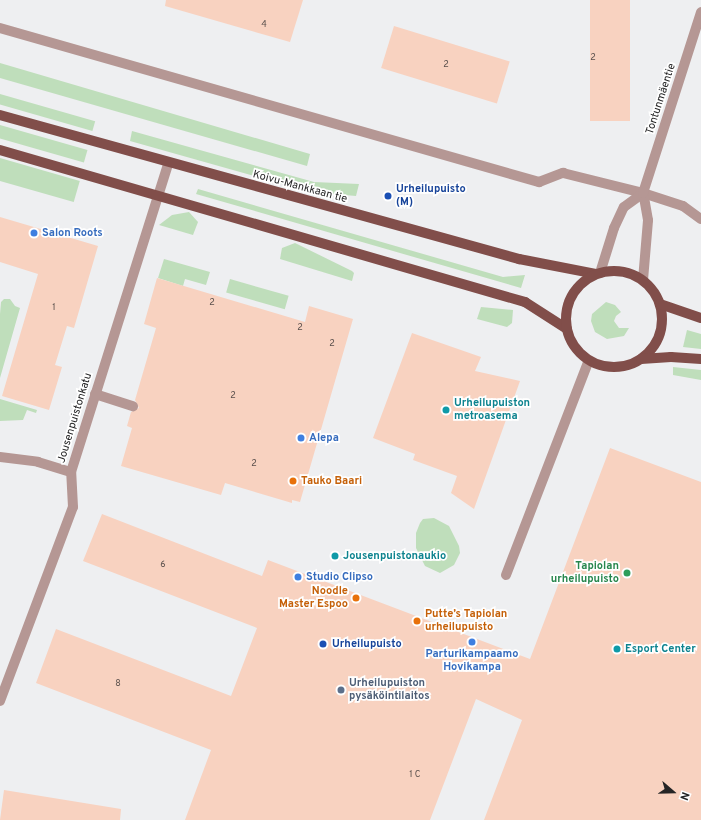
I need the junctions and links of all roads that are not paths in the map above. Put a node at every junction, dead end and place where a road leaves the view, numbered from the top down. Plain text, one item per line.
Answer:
1 (701, 12) edge
2 (0, 28) edge
3 (0, 115) edge
4 (0, 150) edge
5 (168, 164) junction
6 (643, 193) junction
7 (157, 194) junction
8 (701, 219) edge
9 (598, 274) junction
10 (643, 280) junction
11 (660, 304) junction
12 (701, 318) edge
13 (567, 329) junction
14 (641, 359) junction
15 (589, 360) junction
16 (701, 360) edge
17 (95, 394) junction
18 (133, 406) dead end
19 (0, 457) edge
20 (71, 472) junction
21 (506, 575) dead end
22 (0, 701) edge

1 - 6 street, Tontunmäentie
2 - 6 street
3 - 5 main road, Koivu-Mankkaan tie
4 - 7 main road
5 - 7 street, Jousenpuistonkatu
5 - 9 main road, Koivu-Mankkaan tie
6 - 8 street
6 - 9 street
6 - 10 street, Tontunmäentie
7 - 13 main road
7 - 17 street, Jousenpuistonkatu
9 - 10 main road
9 - 13 main road
10 - 11 main road
11 - 12 main road
11 - 14 main road
13 - 15 main road
14 - 15 main road
14 - 16 main road
15 - 21 street
17 - 18 street
17 - 20 street, Jousenpuistonkatu
19 - 20 street
20 - 22 street, Jousenpuistonkatu

